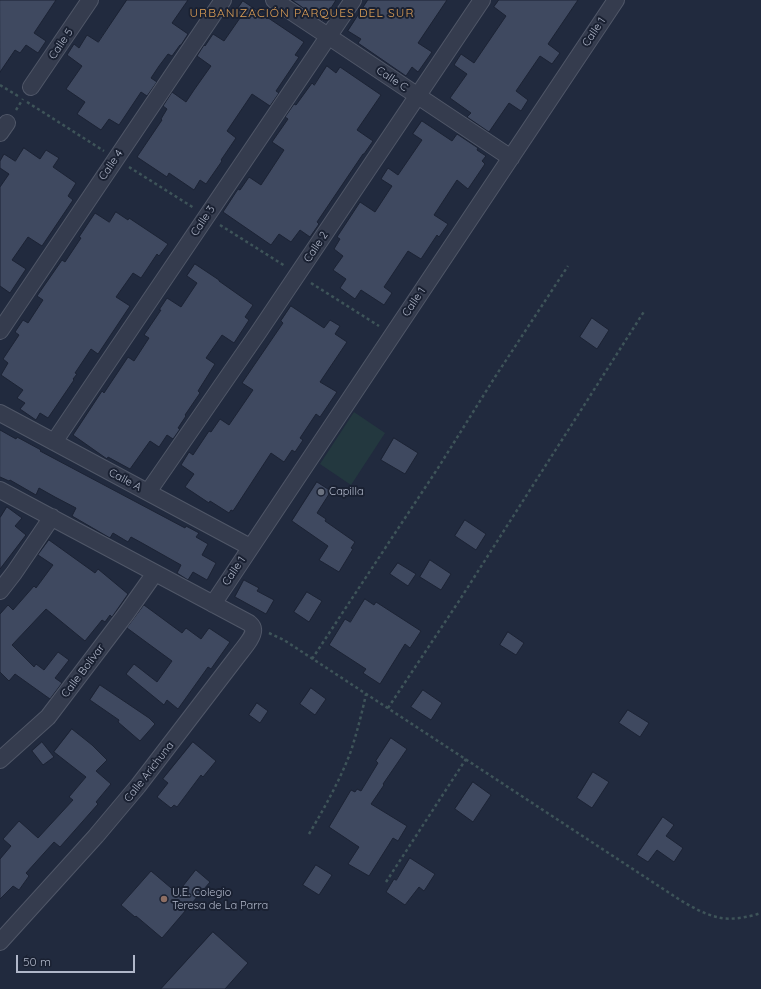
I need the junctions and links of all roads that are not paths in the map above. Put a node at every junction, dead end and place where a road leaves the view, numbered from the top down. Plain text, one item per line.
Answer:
1 (90, 0) edge
2 (223, 0) edge
3 (274, 0) edge
4 (353, 0) edge
5 (482, 0) edge
6 (616, 0) edge
7 (328, 36) junction
8 (31, 87) road end
9 (417, 96) junction
10 (510, 158) junction
11 (0, 331) edge
12 (0, 413) edge
13 (54, 442) junction
14 (0, 490) edge
15 (148, 492) junction
16 (52, 517) junction
17 (250, 547) junction
18 (155, 573) junction
19 (0, 591) edge
20 (213, 604) junction
21 (0, 760) edge
22 (0, 942) edge

1 - 8 street, Calle 5
2 - 11 street, Calle 4
3 - 7 street, Calle C
4 - 7 street, Calle 3
5 - 9 street, Calle 2
6 - 10 street, Calle 1
7 - 9 street, Calle C
7 - 13 street, Calle 3
9 - 10 street, Calle C
9 - 15 street, Calle 2
10 - 17 street, Calle 1
12 - 13 street, Calle A
13 - 15 street, Calle A
14 - 16 street
15 - 17 street, Calle A
16 - 18 street
16 - 19 street
17 - 20 street, Calle 1
18 - 20 street
18 - 21 street, Calle Bolívar
20 - 22 street, Calle Arichuna

